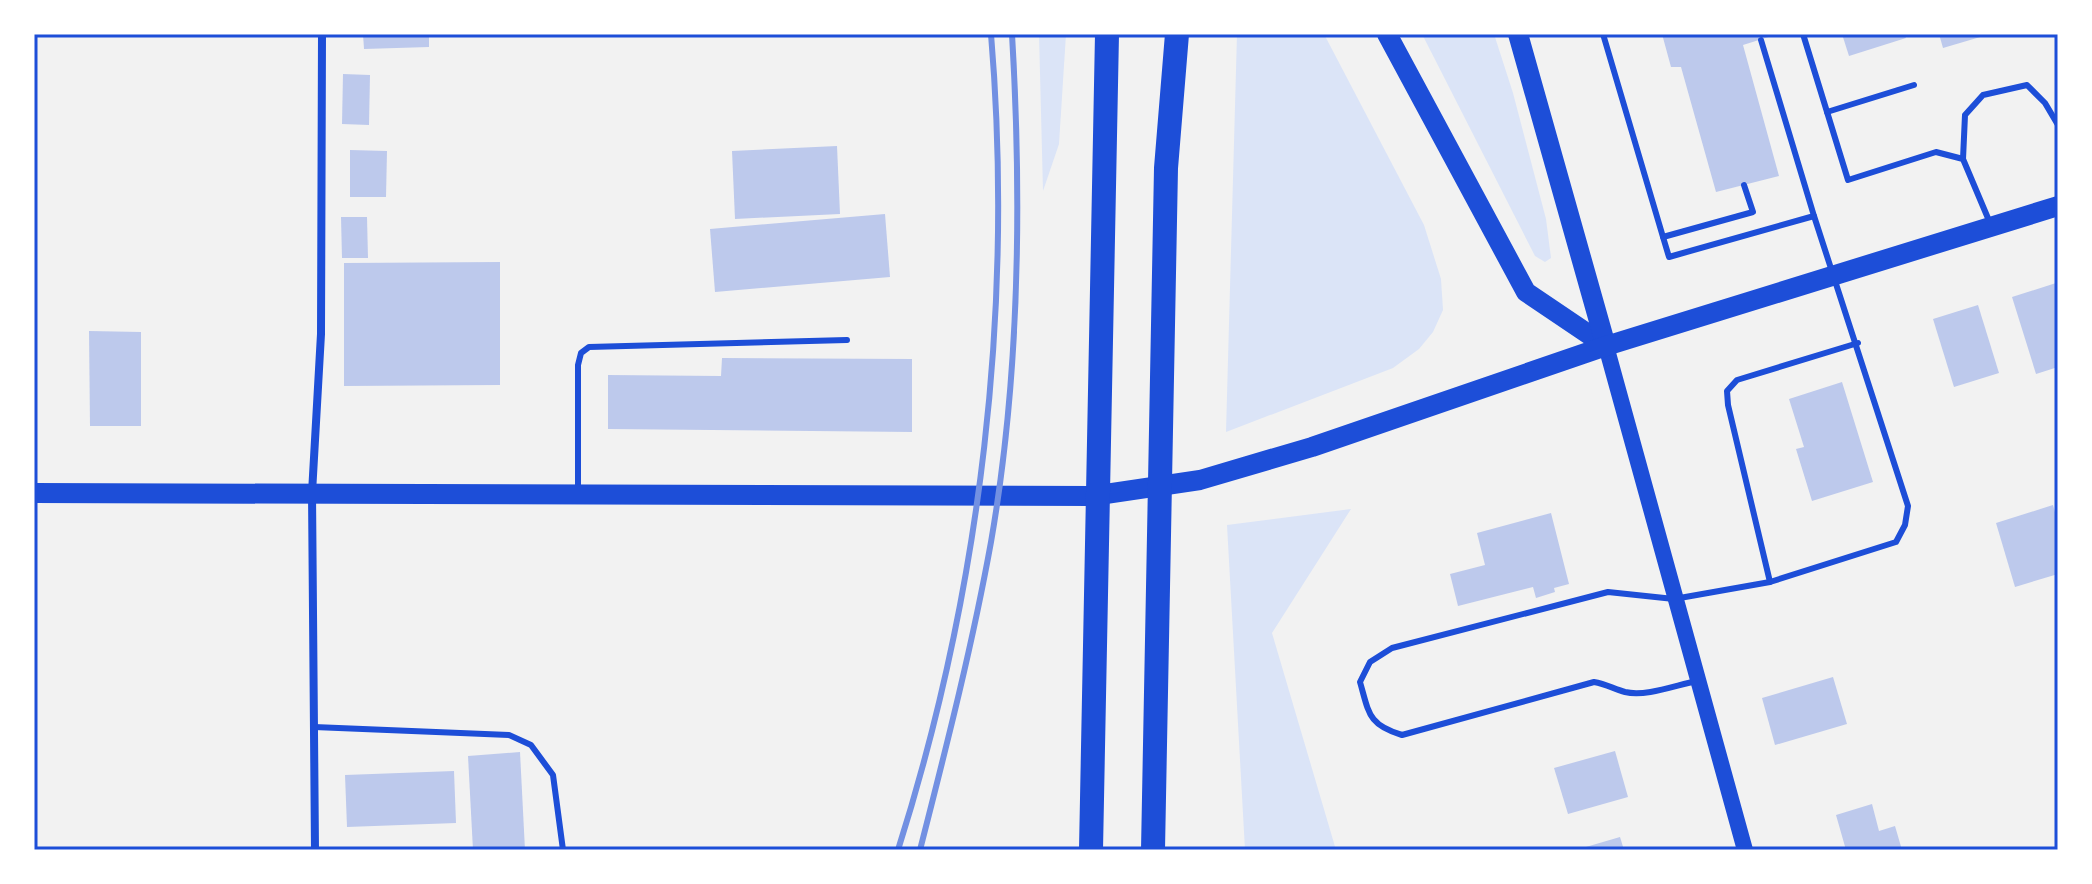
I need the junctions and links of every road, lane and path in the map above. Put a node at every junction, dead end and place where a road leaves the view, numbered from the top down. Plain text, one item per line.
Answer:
1 (322, 34) edge
2 (1107, 34) edge
3 (1177, 34) edge
4 (1387, 34) edge
5 (1518, 34) edge
6 (1603, 34) edge
7 (1803, 34) edge
8 (1761, 40) dead end
9 (1914, 85) dead end
10 (1827, 112) junction
11 (2058, 125) edge
12 (1963, 159) junction
13 (1744, 185) dead end
14 (2058, 206) edge
15 (1814, 216) junction
16 (1992, 227) junction
17 (1663, 237) junction
18 (1836, 275) junction
19 (847, 340) dead end
20 (1858, 343) junction
21 (1606, 346) junction
22 (34, 493) edge
23 (312, 493) junction
24 (578, 495) junction
25 (1770, 582) junction
26 (1674, 599) junction
27 (1697, 681) junction
28 (314, 727) junction
29 (315, 850) edge
30 (563, 850) edge
31 (1091, 850) edge
32 (1153, 850) edge
33 (1745, 850) edge

1 - 23 street
2 - 31 highway
3 - 32 highway
4 - 21 main road
5 - 21 main road
6 - 17 lane
7 - 10 lane
8 - 15 lane
9 - 10 lane
10 - 12 lane
11 - 12 lane
12 - 16 lane
13 - 17 lane
14 - 16 main road
15 - 17 lane
15 - 18 lane
16 - 18 main road
18 - 20 lane
18 - 21 main road
19 - 24 lane
20 - 25 lane
20 - 25 lane
21 - 24 main road
21 - 26 main road
22 - 23 main road
23 - 24 main road
23 - 28 street
25 - 26 lane
26 - 27 main road
26 - 27 lane
27 - 33 main road
28 - 29 street
28 - 30 lane

